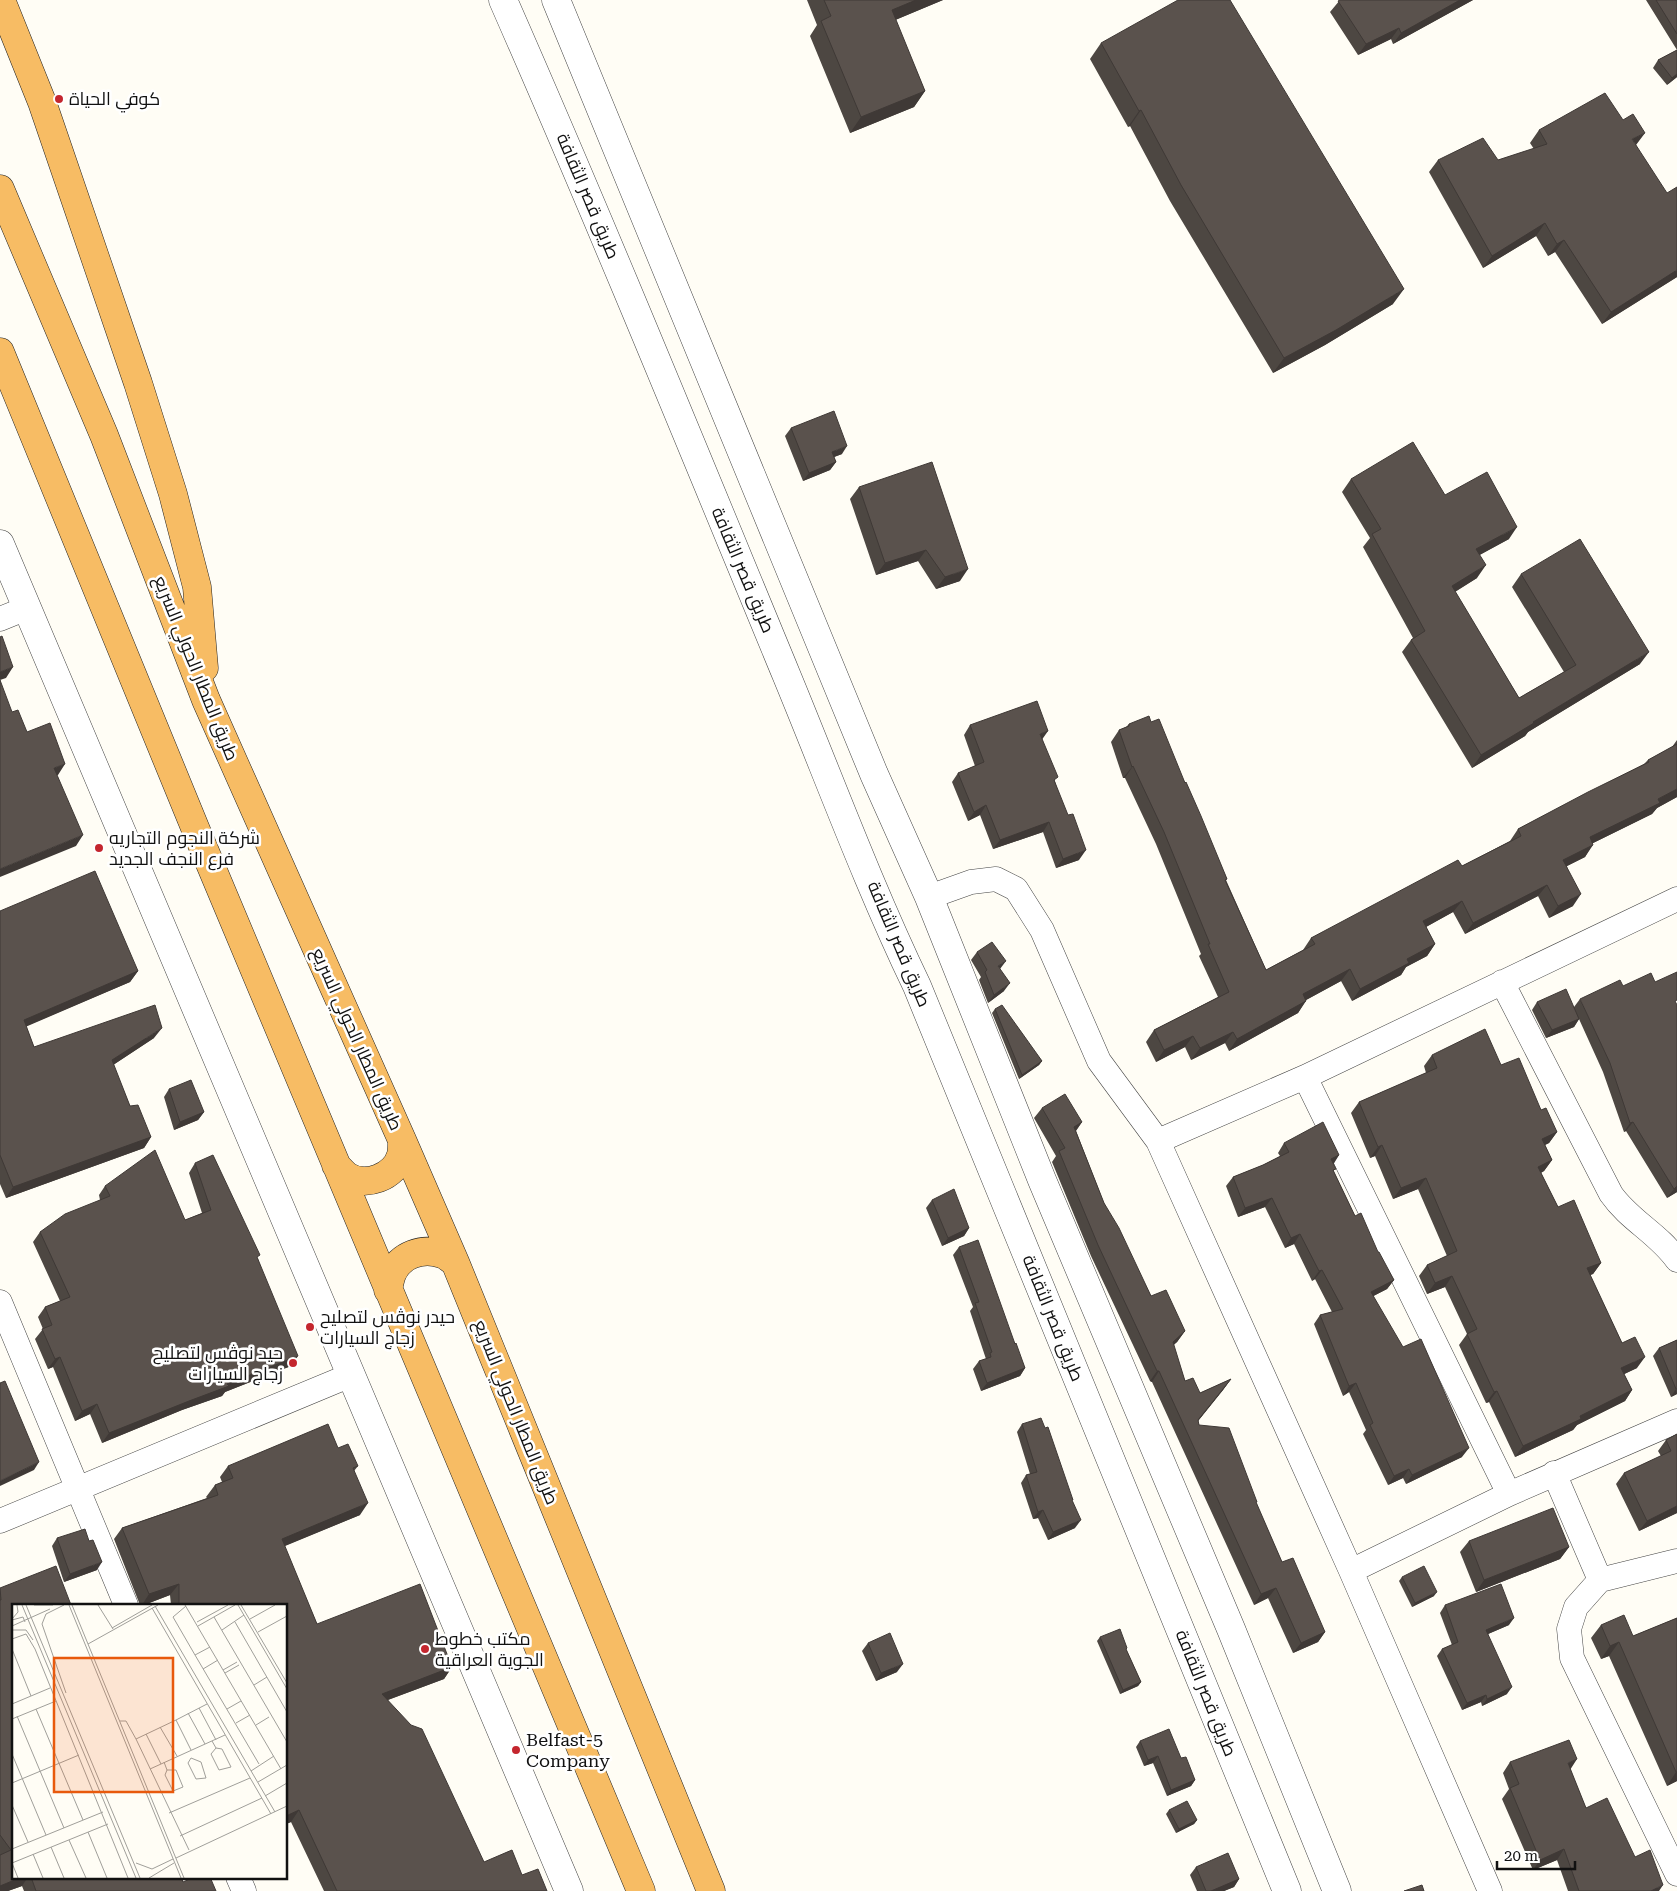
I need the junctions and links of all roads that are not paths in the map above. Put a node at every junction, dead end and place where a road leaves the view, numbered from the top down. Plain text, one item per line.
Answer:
1 (1, 0) edge
2 (503, 0) edge
3 (556, 0) edge
4 (0, 188) edge
5 (0, 352) edge
6 (0, 544) edge
7 (27, 608) junction
8 (0, 619) edge
9 (206, 700) junction
10 (929, 897) junction
11 (1677, 899) edge
12 (1502, 982) junction
13 (1305, 1077) junction
14 (402, 1140) junction
15 (1158, 1141) junction
16 (336, 1164) junction
17 (1677, 1260) edge
18 (455, 1262) junction
19 (388, 1290) junction
20 (0, 1302) edge
21 (351, 1375) junction
22 (1677, 1421) edge
23 (1554, 1473) junction
24 (79, 1488) junction
25 (1509, 1494) junction
26 (0, 1521) edge
27 (1677, 1561) edge
28 (1351, 1571) junction
29 (1600, 1580) junction
30 (126, 1604) edge
31 (1677, 1874) edge
32 (238, 1878) edge
33 (244, 1891) edge
34 (569, 1891) edge
35 (641, 1891) edge
36 (711, 1891) edge
37 (1287, 1891) edge
38 (1337, 1891) edge
39 (1490, 1891) edge

1 - 9 highway
2 - 37 street, طريق قصر الثقافة
3 - 10 street
4 - 9 highway, طريق المطار الحولي السريع
5 - 16 highway
6 - 7 street
7 - 8 street
7 - 21 street
9 - 14 highway, طريق المطار الحولي السريع
10 - 15 street
10 - 38 street
11 - 12 street
12 - 13 street
12 - 17 street
13 - 15 street
13 - 25 street
14 - 16 highway
14 - 18 highway, طريق المطار الحولي السريع
15 - 28 street
16 - 19 highway
18 - 19 highway
18 - 36 highway, طريق المطار الحولي السريع
19 - 35 highway
20 - 24 street
21 - 24 street
21 - 34 street
22 - 23 street
23 - 25 street
23 - 29 street
24 - 26 street
24 - 30 street
25 - 28 street
27 - 29 street
28 - 39 street
29 - 31 street
32 - 33 street

